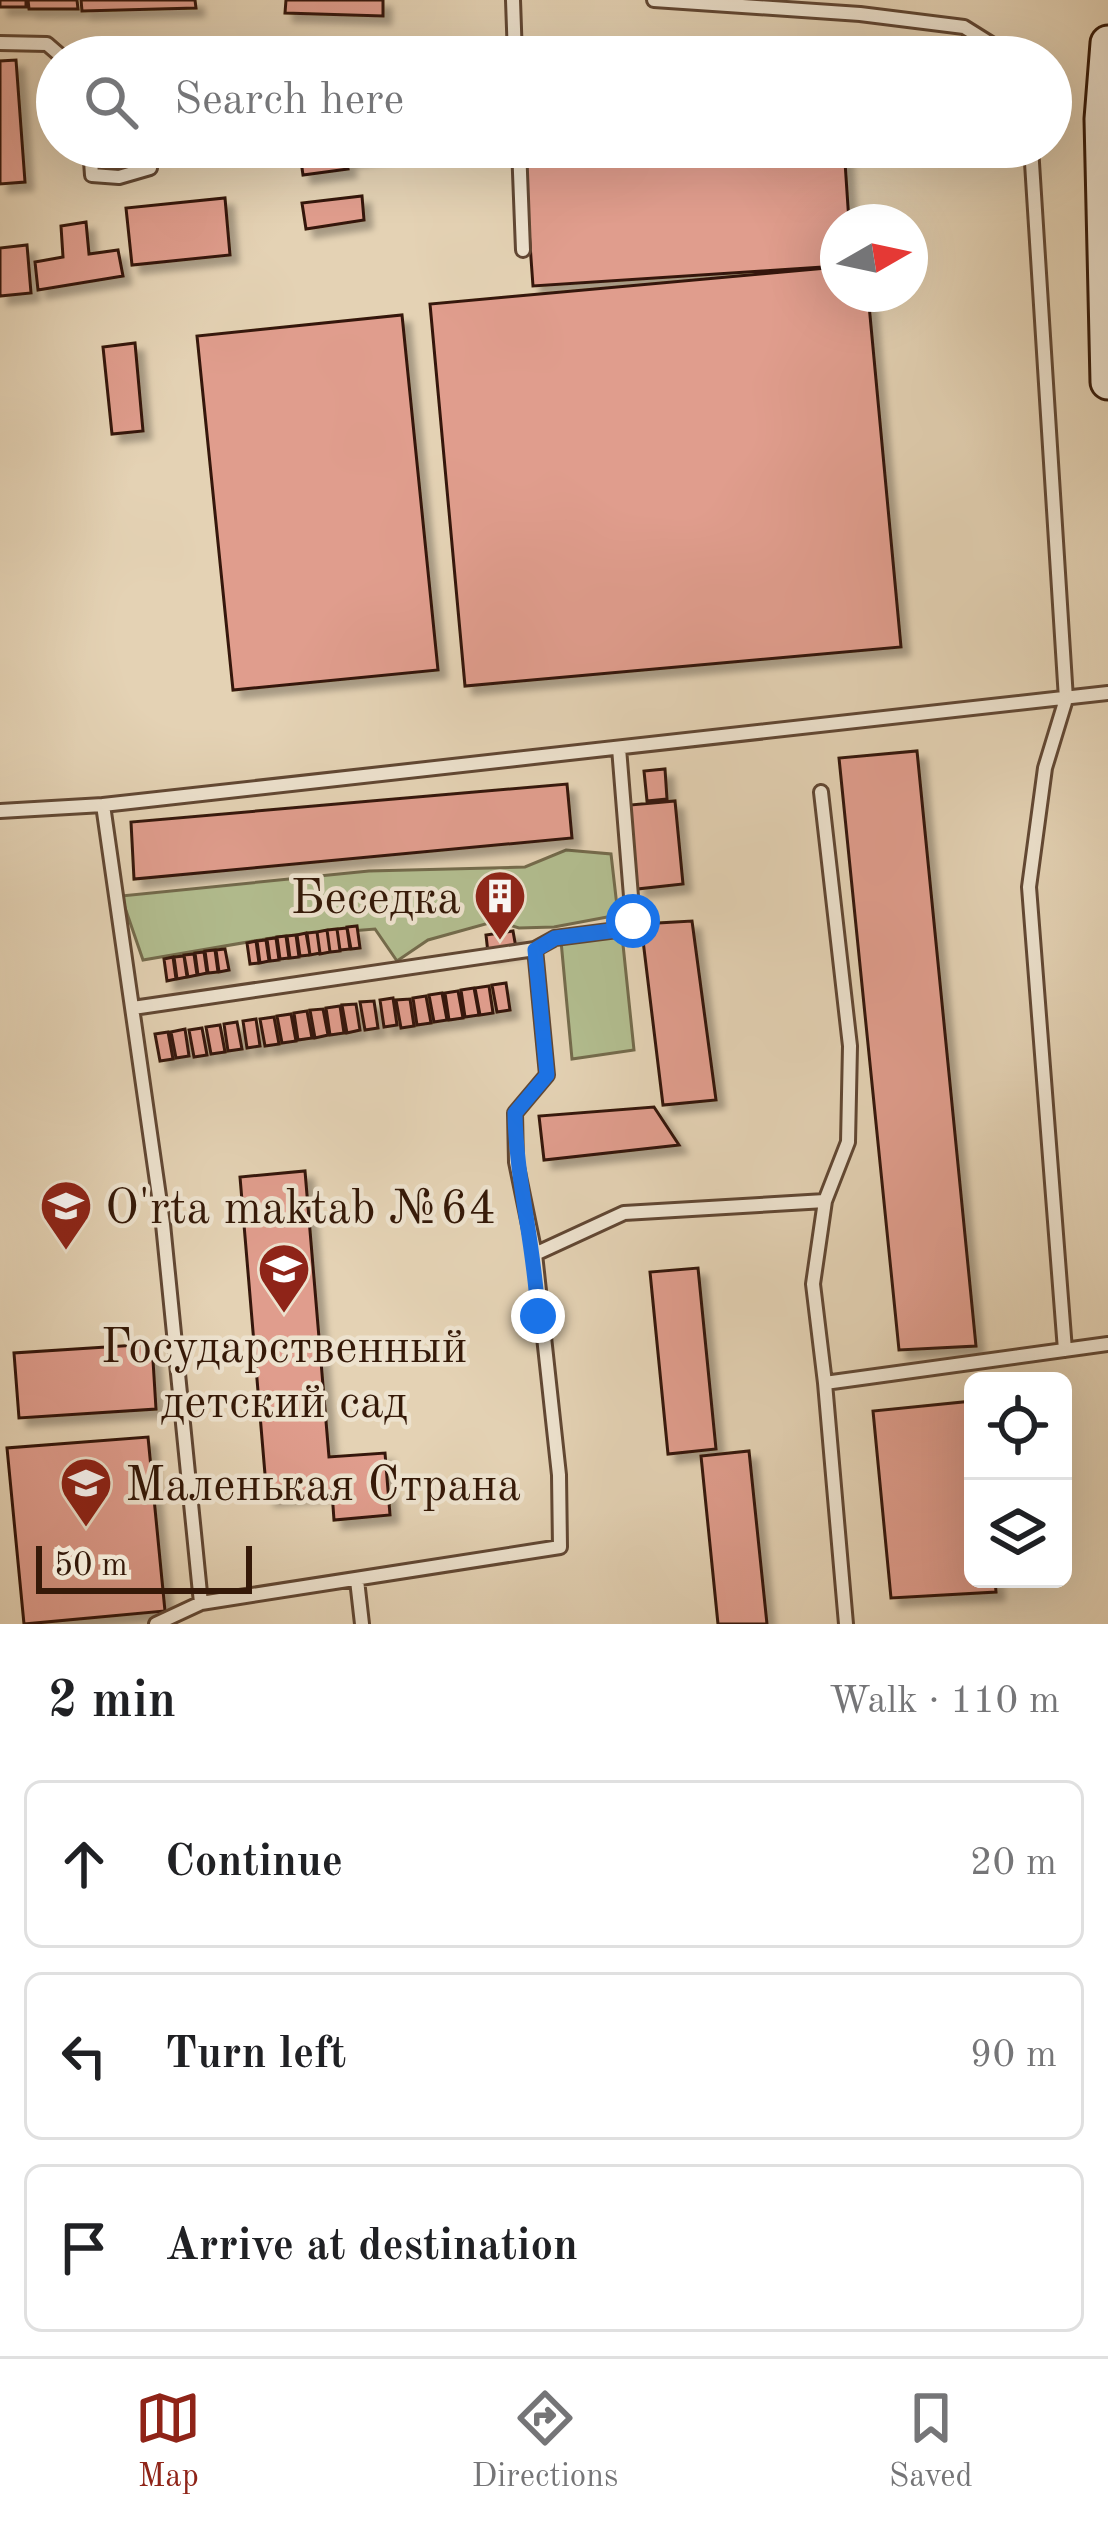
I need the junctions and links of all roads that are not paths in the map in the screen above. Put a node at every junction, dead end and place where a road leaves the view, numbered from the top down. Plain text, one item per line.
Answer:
1 (513, 0) edge
2 (654, 0) edge
3 (514, 36) edge
4 (977, 36) edge
5 (1108, 43) edge
6 (0, 44) edge
7 (36, 44) edge
8 (91, 168) edge
9 (150, 168) dead end
10 (519, 168) edge
11 (1032, 168) edge
12 (523, 250) dead end
13 (1107, 317) edge
14 (1108, 382) edge
15 (1108, 693) edge
16 (1066, 698) junction
17 (619, 748) junction
18 (821, 792) dead end
19 (103, 805) junction
20 (0, 811) edge
21 (535, 950) junction
22 (133, 1008) junction
23 (825, 1201) junction
24 (535, 1254) junction
25 (1108, 1344) edge
26 (1065, 1350) junction
27 (825, 1383) junction
28 (357, 1580) junction
29 (201, 1603) junction
30 (162, 1622) edge
31 (362, 1624) edge
32 (847, 1624) edge

1 - 3 lane
2 - 4 lane
5 - 13 main road
6 - 7 lane
8 - 9 lane
10 - 12 lane
11 - 16 lane
13 - 14 main road
15 - 16 lane
16 - 17 lane
16 - 26 lane
17 - 19 lane
17 - 21 lane
18 - 23 lane
19 - 20 lane
19 - 22 lane
21 - 22 lane
21 - 24 lane
22 - 29 lane
23 - 24 lane
23 - 27 lane
24 - 28 lane
25 - 26 lane
26 - 27 lane
27 - 32 lane
28 - 29 lane
28 - 31 lane
29 - 30 lane

